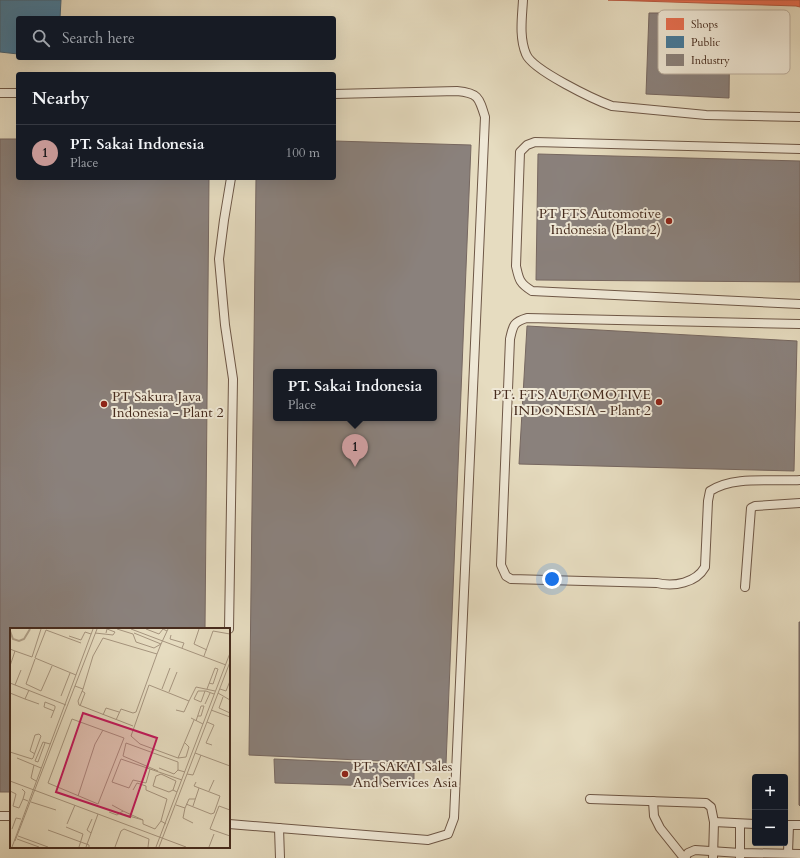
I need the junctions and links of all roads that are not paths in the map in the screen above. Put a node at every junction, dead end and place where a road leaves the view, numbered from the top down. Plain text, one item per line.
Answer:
1 (522, 0) edge
2 (0, 93) edge
3 (16, 93) edge
4 (336, 94) edge
5 (800, 117) edge
6 (800, 149) edge
7 (231, 180) edge
8 (800, 304) edge
9 (800, 324) edge
10 (800, 480) edge
11 (800, 503) edge
12 (745, 587) dead end
13 (229, 628) edge
14 (590, 799) dead end
15 (653, 801) junction
16 (714, 822) junction
17 (230, 824) edge
18 (740, 824) junction
19 (752, 824) edge
20 (788, 825) edge
21 (800, 825) edge
22 (279, 828) junction
23 (788, 846) edge
24 (788, 854) junction
25 (800, 854) edge
26 (713, 855) edge
27 (740, 856) edge
28 (280, 858) edge
29 (684, 858) edge

1 - 5 lane
2 - 3 lane
4 - 22 lane
6 - 8 lane
7 - 13 lane
9 - 10 lane
11 - 12 lane
14 - 15 lane
15 - 16 lane
15 - 29 lane
16 - 18 lane
16 - 26 lane
17 - 22 lane
18 - 19 lane
18 - 27 lane
20 - 21 lane
22 - 28 lane
23 - 24 lane
24 - 25 lane
24 - 27 lane
26 - 27 lane
26 - 29 lane

